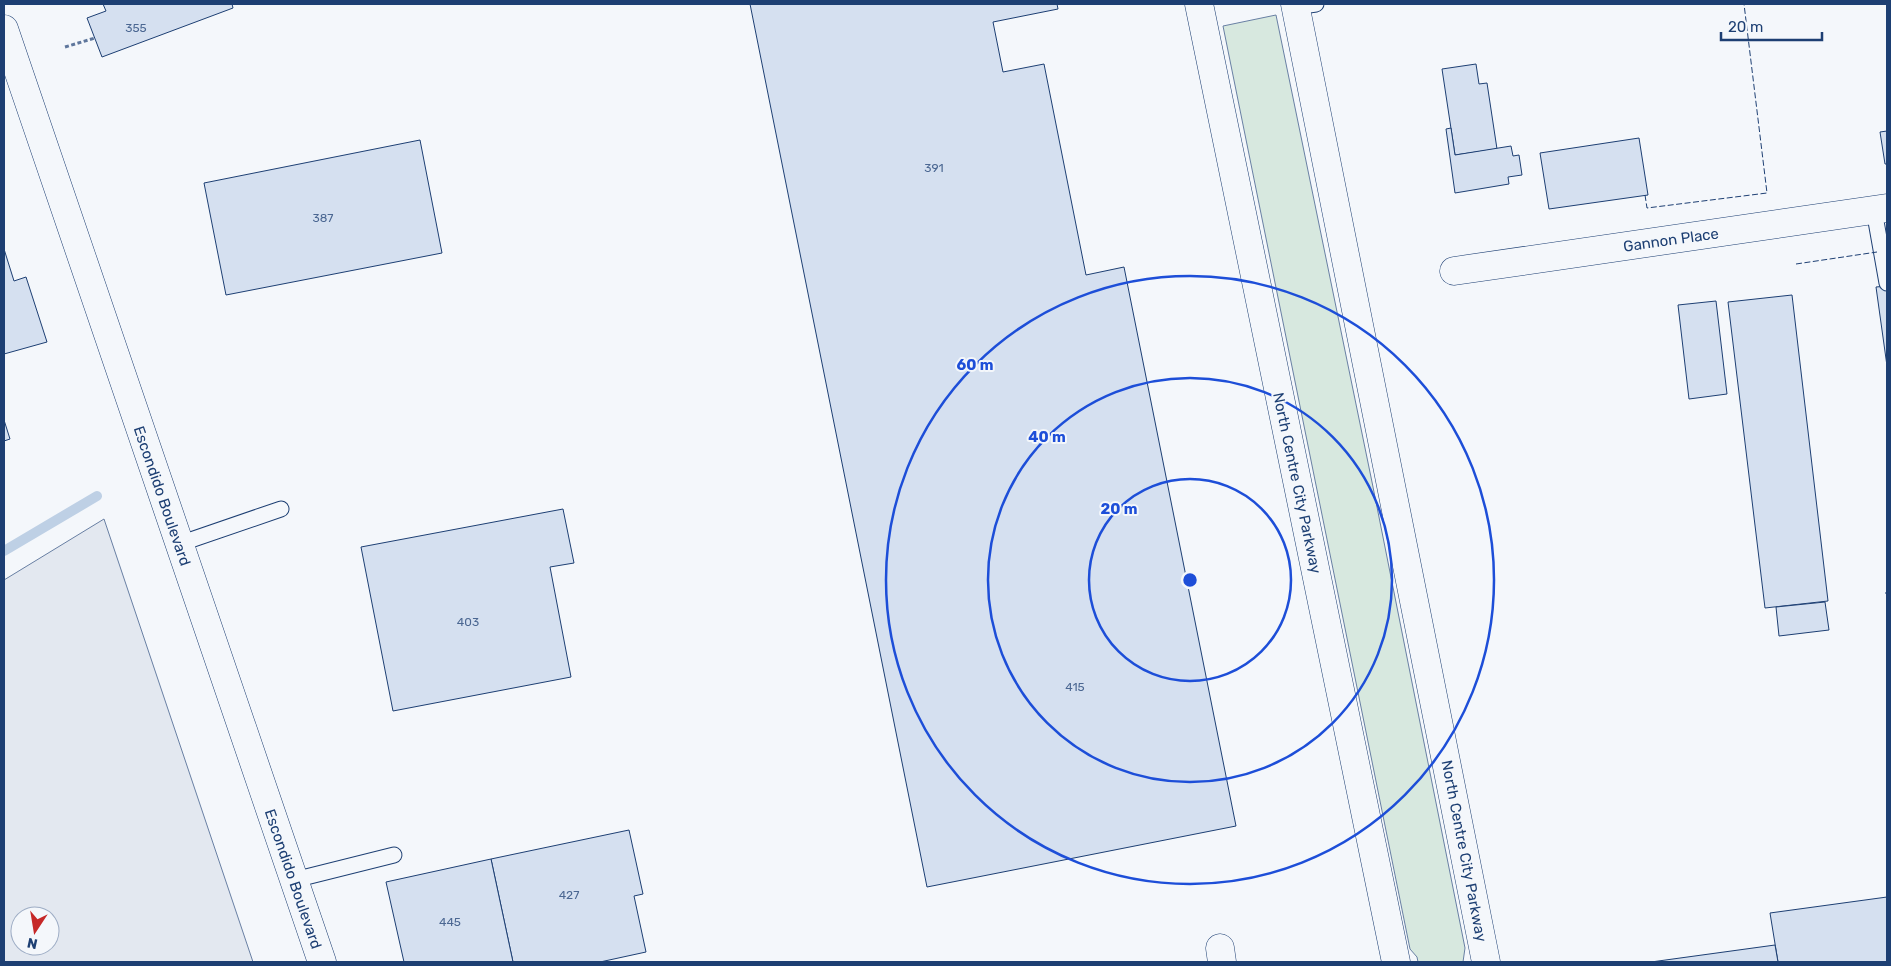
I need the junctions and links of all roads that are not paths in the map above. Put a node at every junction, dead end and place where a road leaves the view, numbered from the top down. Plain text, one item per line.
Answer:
1 (1199, 4) edge
2 (1302, 5) edge
3 (4, 28) edge
4 (1881, 209) edge
5 (1454, 271) dead end
6 (1887, 283) edge
7 (281, 509) dead end
8 (179, 544) junction
9 (394, 855) dead end
10 (294, 880) junction
11 (322, 962) edge
12 (1396, 962) edge
13 (1486, 962) edge

1 - 12 main road, North Centre City Parkway
2 - 13 main road, North Centre City Parkway
3 - 8 main road, Escondido Boulevard
4 - 5 main road, Gannon Place
4 - 6 lane
7 - 8 lane
8 - 10 main road, Escondido Boulevard
9 - 10 lane
10 - 11 main road, Escondido Boulevard

